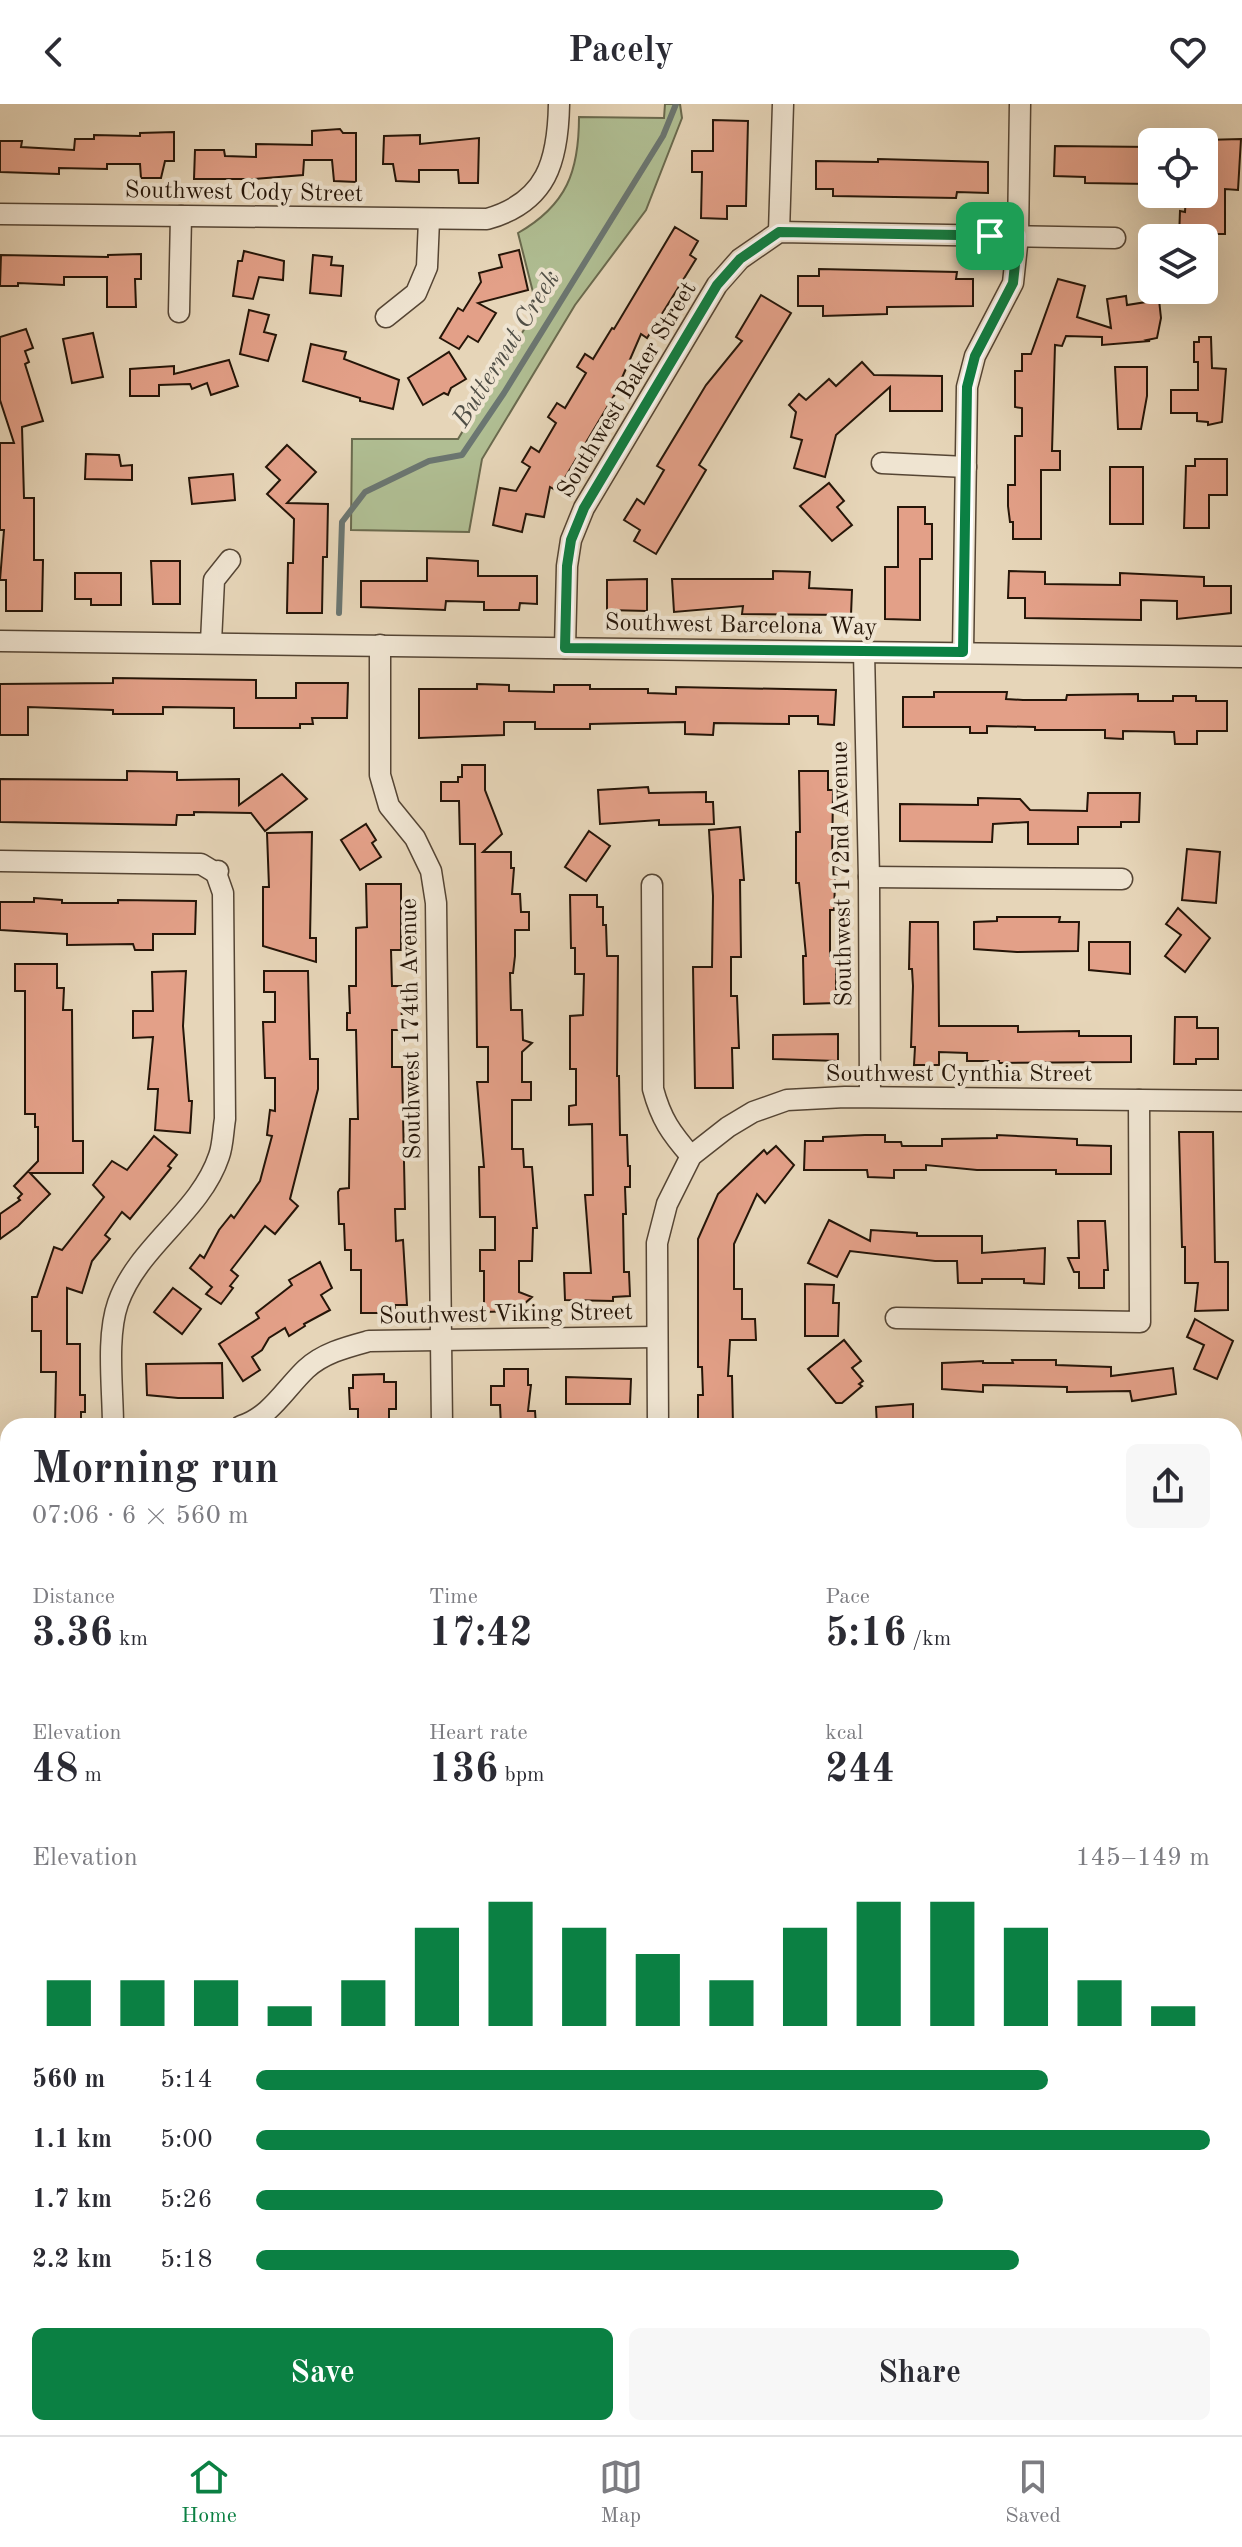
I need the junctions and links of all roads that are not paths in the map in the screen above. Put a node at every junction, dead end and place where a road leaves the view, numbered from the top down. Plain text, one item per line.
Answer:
1 (559, 104) edge
2 (783, 104) edge
3 (1020, 104) edge
4 (0, 214) edge
5 (181, 216) junction
6 (429, 220) junction
7 (779, 232) junction
8 (1018, 236) junction
9 (1115, 238) dead end
10 (179, 312) dead end
11 (386, 317) dead end
12 (882, 463) dead end
13 (966, 467) junction
14 (230, 560) dead end
15 (0, 641) edge
16 (211, 642) junction
17 (380, 645) junction
18 (565, 648) junction
19 (864, 652) junction
20 (963, 652) junction
21 (1242, 657) edge
22 (0, 861) edge
23 (869, 877) junction
24 (1122, 879) dead end
25 (652, 885) dead end
26 (870, 1096) junction
27 (1139, 1100) junction
28 (1242, 1101) edge
29 (691, 1156) junction
30 (896, 1318) dead end
31 (657, 1337) junction
32 (440, 1339) junction
33 (113, 1418) edge
34 (258, 1418) edge
35 (442, 1418) edge
36 (658, 1418) edge

1 - 6 street, Southwest Cody Street
2 - 7 street
3 - 8 street
4 - 5 street, Southwest Cody Street
5 - 6 street, Southwest Cody Street
5 - 10 street
6 - 11 street
7 - 8 street
7 - 18 street, Southwest Baker Street
8 - 9 street
8 - 13 street
12 - 13 street
13 - 20 street
14 - 16 street
15 - 16 street, Southwest Barcelona Way
16 - 17 street, Southwest Barcelona Way
17 - 18 street, Southwest Barcelona Way
17 - 32 street, Southwest 174th Avenue
18 - 19 street, Southwest Barcelona Way
19 - 20 street, Southwest Barcelona Way
19 - 23 street, Southwest 172nd Avenue
20 - 21 street, Southwest Barcelona Way
22 - 33 street
23 - 24 street
23 - 26 street, Southwest 172nd Avenue
25 - 29 street
26 - 27 street, Southwest Cynthia Street
26 - 29 street, Southwest Cynthia Street
27 - 28 street, Southwest Cynthia Street
27 - 30 street
29 - 31 street
31 - 32 street, Southwest Viking Street
31 - 36 street
32 - 34 street, Southwest Viking Street
32 - 35 street, Southwest 174th Avenue

